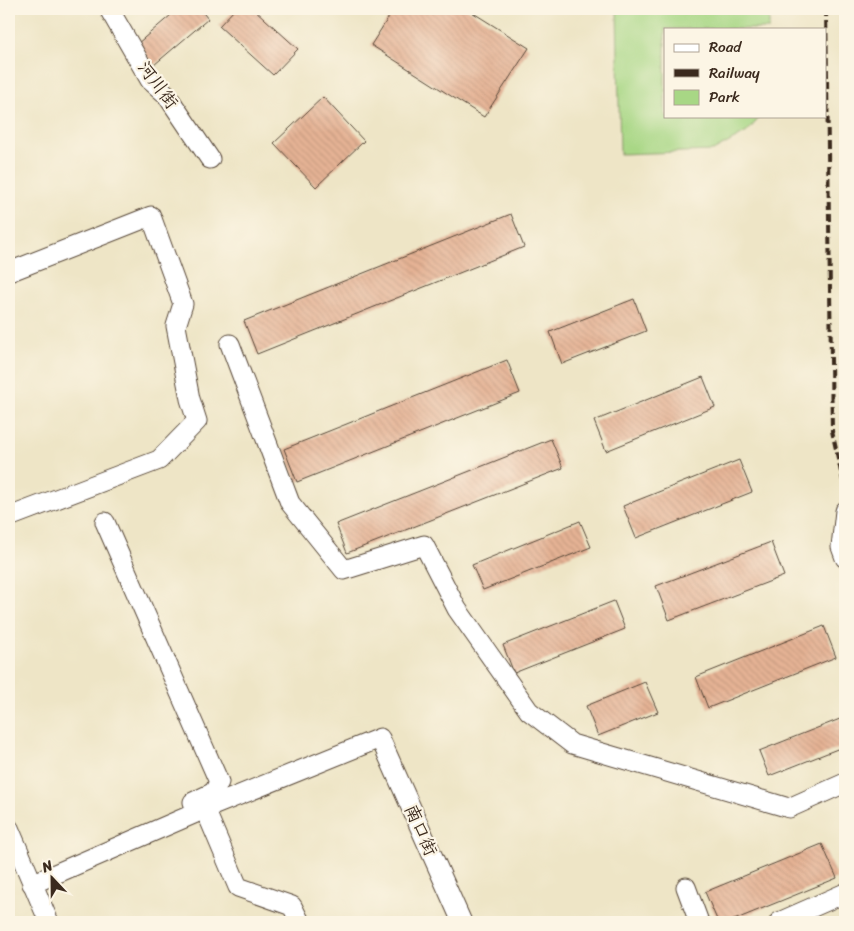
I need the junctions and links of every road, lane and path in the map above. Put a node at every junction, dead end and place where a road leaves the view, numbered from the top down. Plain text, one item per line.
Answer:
1 (109, 9) edge
2 (210, 159) dead end
3 (9, 272) edge
4 (230, 344) dead end
5 (845, 511) edge
6 (9, 517) edge
7 (105, 522) dead end
8 (845, 558) edge
9 (845, 783) edge
10 (206, 810) junction
11 (9, 828) edge
12 (122, 845) junction
13 (32, 884) junction
14 (686, 886) dead end
15 (845, 893) edge
16 (49, 922) edge
17 (300, 922) edge
18 (462, 922) edge
19 (699, 922) edge
20 (779, 922) edge

1 - 2 street, 河川街
3 - 6 street
4 - 9 street
5 - 8 street
7 - 12 street
10 - 12 street
10 - 17 street
10 - 18 street, 南口街
11 - 13 street
12 - 13 street
13 - 16 street
14 - 19 street
15 - 20 street

